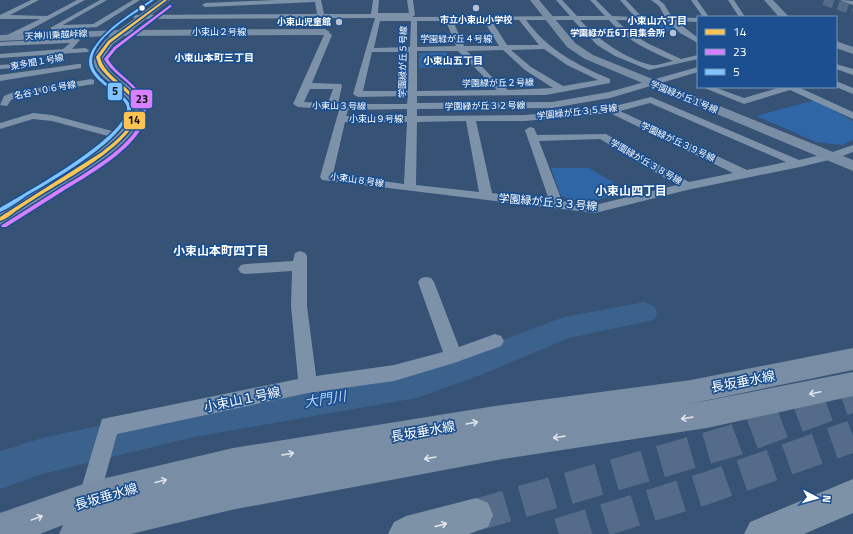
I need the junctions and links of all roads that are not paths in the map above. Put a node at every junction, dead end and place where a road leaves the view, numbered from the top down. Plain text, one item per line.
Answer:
1 (36, 0) edge
2 (68, 0) edge
3 (82, 0) edge
4 (104, 0) edge
5 (137, 0) edge
6 (161, 0) edge
7 (166, 0) edge
8 (317, 0) edge
9 (376, 0) edge
10 (410, 0) edge
11 (534, 0) edge
12 (559, 0) edge
13 (593, 0) edge
14 (623, 0) edge
15 (654, 0) edge
16 (694, 0) edge
17 (730, 0) edge
18 (768, 0) edge
19 (844, 0) edge
20 (284, 1) edge
21 (243, 2) edge
22 (206, 3) edge
23 (853, 3) edge
24 (194, 16) junction
25 (282, 16) junction
26 (320, 16) junction
27 (705, 16) edge
28 (741, 16) edge
29 (783, 16) edge
30 (0, 17) edge
31 (34, 17) junction
32 (48, 17) junction
33 (139, 17) junction
34 (375, 17) junction
35 (487, 18) junction
36 (521, 18) junction
37 (548, 18) junction
38 (576, 18) junction
39 (610, 18) junction
40 (640, 18) junction
41 (414, 19) junction
42 (449, 19) junction
43 (670, 19) junction
44 (697, 20) edge
45 (117, 32) junction
46 (325, 32) joint
47 (5, 38) edge
48 (697, 40) edge
49 (0, 44) edge
50 (544, 47) junction
51 (841, 48) edge
52 (412, 49) junction
53 (461, 49) junction
54 (504, 49) junction
55 (85, 50) dead end
56 (369, 50) junction
57 (65, 52) junction
58 (0, 56) edge
59 (853, 56) edge
60 (697, 57) edge
61 (678, 60) junction
62 (0, 66) edge
63 (78, 66) dead end
64 (837, 66) edge
65 (59, 69) junction
66 (697, 69) edge
67 (853, 72) edge
68 (0, 78) edge
69 (90, 82) dead end
70 (650, 83) junction
71 (837, 84) edge
72 (306, 86) junction
73 (709, 88) edge
74 (788, 88) edge
75 (793, 88) edge
76 (563, 90) junction
77 (853, 91) edge
78 (506, 93) junction
79 (412, 94) junction
80 (4, 104) dead end
81 (332, 107) junction
82 (344, 107) junction
83 (412, 107) junction
84 (610, 110) junction
85 (853, 116) edge
86 (470, 118) junction
87 (525, 118) junction
88 (341, 119) junction
89 (411, 119) junction
90 (5, 124) edge
91 (118, 136) junction
92 (534, 138) junction
93 (853, 148) edge
94 (834, 156) junction
95 (800, 164) junction
96 (853, 166) edge
97 (745, 174) junction
98 (687, 186) junction
99 (410, 188) junction
100 (486, 196) junction
101 (557, 204) junction
102 (0, 212) edge
103 (0, 220) edge
104 (246, 269) dead end
105 (426, 282) dead end
106 (495, 341) dead end
107 (454, 356) junction
108 (853, 359) edge
109 (853, 384) edge
110 (308, 385) junction
111 (853, 496) edge
112 (89, 499) junction
113 (476, 515) tunnel mouth
114 (0, 531) edge
115 (76, 534) edge
116 (406, 534) edge
117 (762, 534) edge

1 - 30 street
2 - 31 street
3 - 32 street
4 - 5 street
6 - 33 street
7 - 33 street
8 - 20 street
8 - 26 street
9 - 34 street, 学園緑が丘２号線
10 - 34 street
11 - 37 street, 学園緑が丘１号線
12 - 38 street
13 - 39 street
14 - 40 street
15 - 43 street
16 - 27 street
17 - 28 street
18 - 29 street
19 - 23 street
20 - 21 street
20 - 25 street
21 - 22 street
22 - 24 street
24 - 25 street
24 - 33 street
25 - 26 street
26 - 34 street
30 - 31 street
31 - 32 street
32 - 47 street
33 - 45 street
34 - 41 street
34 - 56 street, 学園緑が丘２号線
35 - 36 street
35 - 42 street
35 - 54 street
36 - 37 street
36 - 50 street, 学園緑が丘２号線
37 - 38 street
37 - 70 street, 学園緑が丘１号線
38 - 39 street
38 - 61 street
39 - 40 street
39 - 61 street
40 - 43 street
41 - 42 street
41 - 52 street, 学園緑が丘５号線
42 - 53 street
43 - 44 street
43 - 48 street
45 - 46 street, 小束山２号線
45 - 47 street, 天神川乗越峠線
45 - 91 street
46 - 72 street, 小束山３号線
49 - 57 street
50 - 54 street, 学園緑が丘４号線
50 - 76 street, 学園緑が丘２号線
51 - 59 street
52 - 53 street, 学園緑が丘４号線
52 - 56 street, 学園緑が丘４号線
52 - 79 street, 学園緑が丘５号線
53 - 54 street, 学園緑が丘４号線
53 - 78 street
54 - 76 street
55 - 57 street
56 - 79 street, 学園緑が丘２号線
57 - 58 street
60 - 61 street
62 - 65 street
63 - 65 street, 東多聞１号線
64 - 67 street
65 - 68 street, 東多聞１号線
66 - 70 street, 学園緑が丘３２号線
69 - 80 street, 名谷１０６号線
70 - 83 street, 学園緑が丘３２号線
70 - 94 street, 学園緑が丘１号線
71 - 77 street
72 - 81 street, 小束山３号線
72 - 81 street
73 - 74 street
75 - 85 street
76 - 78 street, 学園緑が丘２号線
78 - 79 street, 学園緑が丘２号線
79 - 83 street, 学園緑が丘５号線
81 - 82 street, 小束山３号線
82 - 83 street, 小束山３号線
82 - 88 street, 小束山８号線
83 - 89 street
84 - 87 street, 学園緑が丘３５号線
84 - 95 street, 学園緑が丘３５号線
84 - 97 street, 学園緑が丘３９号線
86 - 87 street, 学園緑が丘３５号線
86 - 89 street, 学園緑が丘３５号線
86 - 100 street
87 - 92 street
88 - 89 street, 小束山９号線
88 - 99 street, 小束山８号線
89 - 99 street
90 - 91 street
91 - 102 street
91 - 103 street
92 - 98 street, 学園緑が丘３８号線
92 - 101 street
93 - 94 street, 学園緑が丘３３号線
94 - 95 street, 学園緑が丘３３号線
94 - 96 street, 学園緑が丘１号線
95 - 97 street, 学園緑が丘３３号線
97 - 98 street, 学園緑が丘３３号線
98 - 101 street, 学園緑が丘３３号線
99 - 100 street, 学園緑が丘３３号線
100 - 101 street, 学園緑が丘３３号線
104 - 110 street
105 - 107 street
106 - 107 street, 小束山１号線
107 - 110 street, 小束山１号線
112 -> 108 street, 長坂垂水線
109 -> 115 street
110 - 112 street, 小束山１号線
111 - 117 highway
114 -> 112 street, 長坂垂水線
116 -> 113 highway

